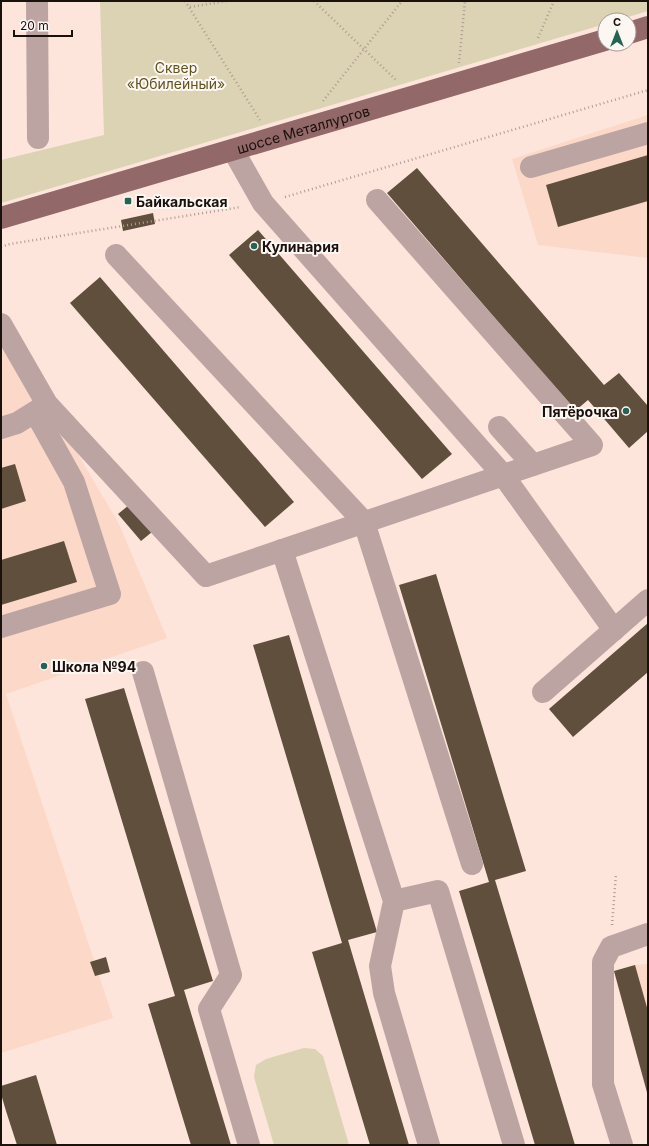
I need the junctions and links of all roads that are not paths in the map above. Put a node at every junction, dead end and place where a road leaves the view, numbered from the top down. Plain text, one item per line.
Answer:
1 (37, 1) edge
2 (648, 27) edge
3 (637, 30) edge
4 (597, 42) edge
5 (648, 134) edge
6 (38, 138) dead end
7 (233, 150) junction
8 (531, 168) dead end
9 (377, 200) dead end
10 (1, 218) edge
11 (116, 255) dead end
12 (1, 324) edge
13 (41, 408) junction
14 (499, 427) dead end
15 (1, 428) edge
16 (533, 465) junction
17 (503, 475) junction
18 (364, 522) junction
19 (282, 550) junction
20 (648, 600) edge
21 (1, 627) edge
22 (614, 630) junction
23 (143, 672) dead end
24 (543, 692) dead end
25 (472, 864) dead end
26 (394, 901) junction
27 (648, 934) edge
28 (249, 1145) edge
29 (429, 1145) edge
30 (514, 1145) edge
31 (622, 1145) edge

1 - 6 lane
2 - 3 main road
4 - 7 main road, шоссе Металлургов
5 - 8 lane
7 - 10 main road, шоссе Металлургов
7 - 17 lane
9 - 16 lane
11 - 18 lane
12 - 13 lane
13 - 15 lane
13 - 19 lane
13 - 21 lane
14 - 16 lane
16 - 17 lane
17 - 18 lane
17 - 22 lane
18 - 19 lane
18 - 25 lane
19 - 26 lane
20 - 22 lane
22 - 24 lane
23 - 28 lane
26 - 29 lane
26 - 30 lane
27 - 31 lane

